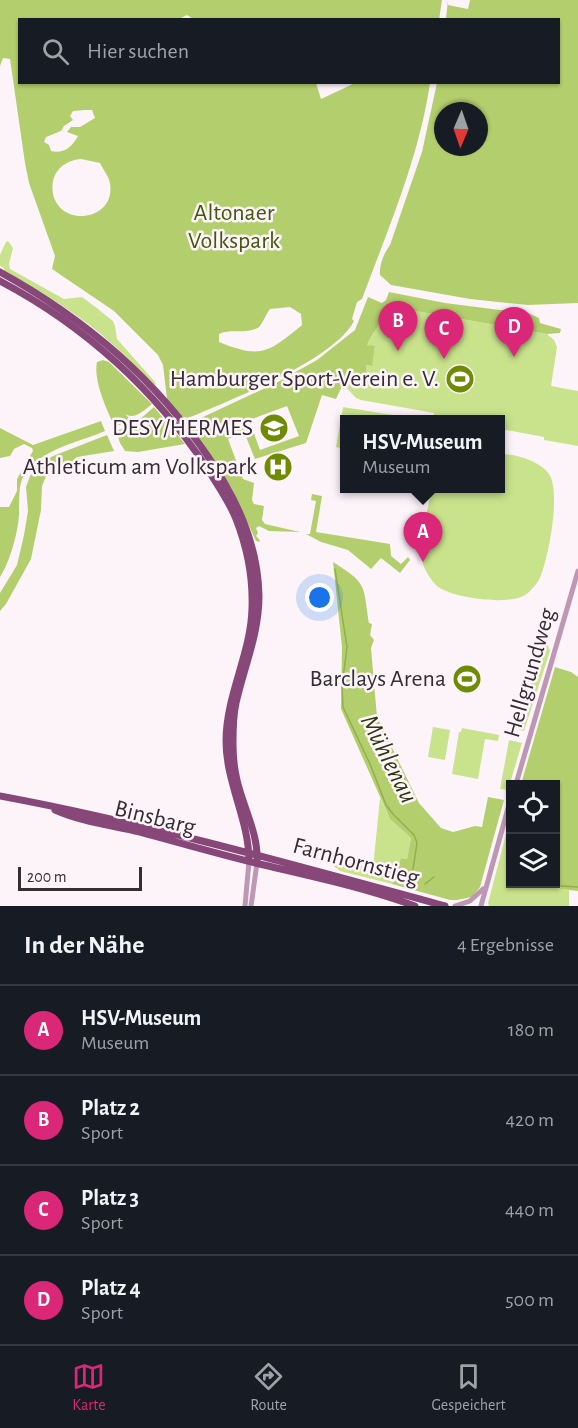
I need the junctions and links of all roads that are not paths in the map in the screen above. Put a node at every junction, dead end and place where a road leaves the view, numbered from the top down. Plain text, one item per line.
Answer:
1 (0, 272) edge
2 (0, 282) edge
3 (578, 571) edge
4 (517, 780) edge
5 (0, 796) edge
6 (45, 805) junction
7 (506, 815) edge
8 (247, 836) junction
9 (233, 849) junction
10 (253, 858) junction
11 (486, 885) junction
12 (245, 906) edge
13 (251, 906) edge
14 (415, 906) edge
15 (445, 906) edge
16 (455, 906) edge
17 (481, 906) edge

1 - 10 main road
2 - 8 main road
3 - 4 street, Hellgrundweg
5 - 6 main road, Binsbarg
6 - 9 main road, Binsbarg
6 - 10 main road, Binsbarg
7 - 11 street
8 - 9 main road
8 - 10 main road
9 - 10 main road, Binsbarg
10 - 12 street
10 - 13 street
10 - 14 main road, Farnhornstieg
10 - 15 main road, Farnhornstieg
11 - 16 street
11 - 17 street

